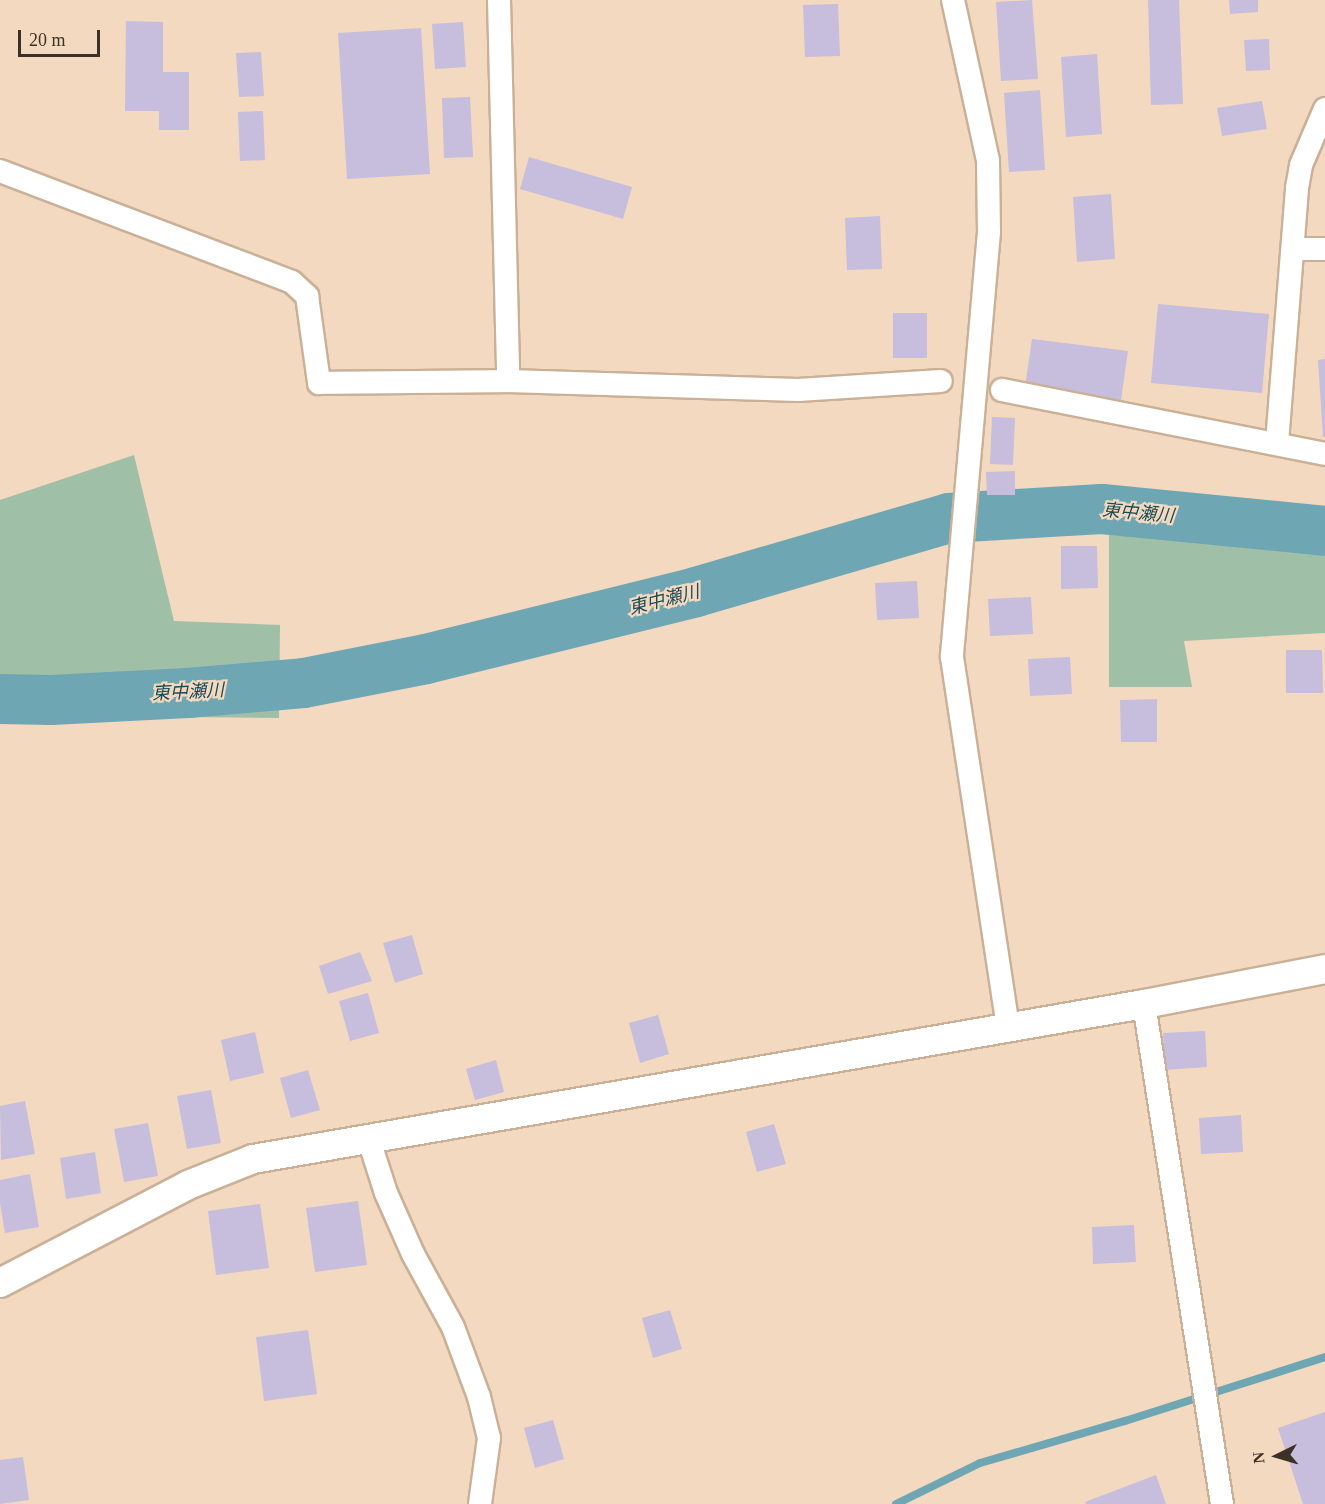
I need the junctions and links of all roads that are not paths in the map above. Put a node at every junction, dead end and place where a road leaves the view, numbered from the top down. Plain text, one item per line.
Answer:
1 (499, 0) edge
2 (953, 0) edge
3 (1325, 109) edge
4 (0, 171) edge
5 (1294, 249) junction
6 (1325, 249) edge
7 (508, 381) junction
8 (941, 381) dead end
9 (1002, 390) dead end
10 (1277, 443) junction
11 (1325, 454) edge
12 (1325, 969) edge
13 (1144, 1004) junction
14 (1008, 1027) junction
15 (368, 1137) junction
16 (0, 1283) edge
17 (480, 1504) edge
18 (1222, 1504) edge

1 - 7 street
2 - 14 street
3 - 5 street
4 - 7 street
5 - 6 street
5 - 10 street
7 - 8 street
9 - 10 street
10 - 11 street
12 - 13 street
13 - 14 street
13 - 18 street
14 - 15 street
15 - 16 street
15 - 17 street

